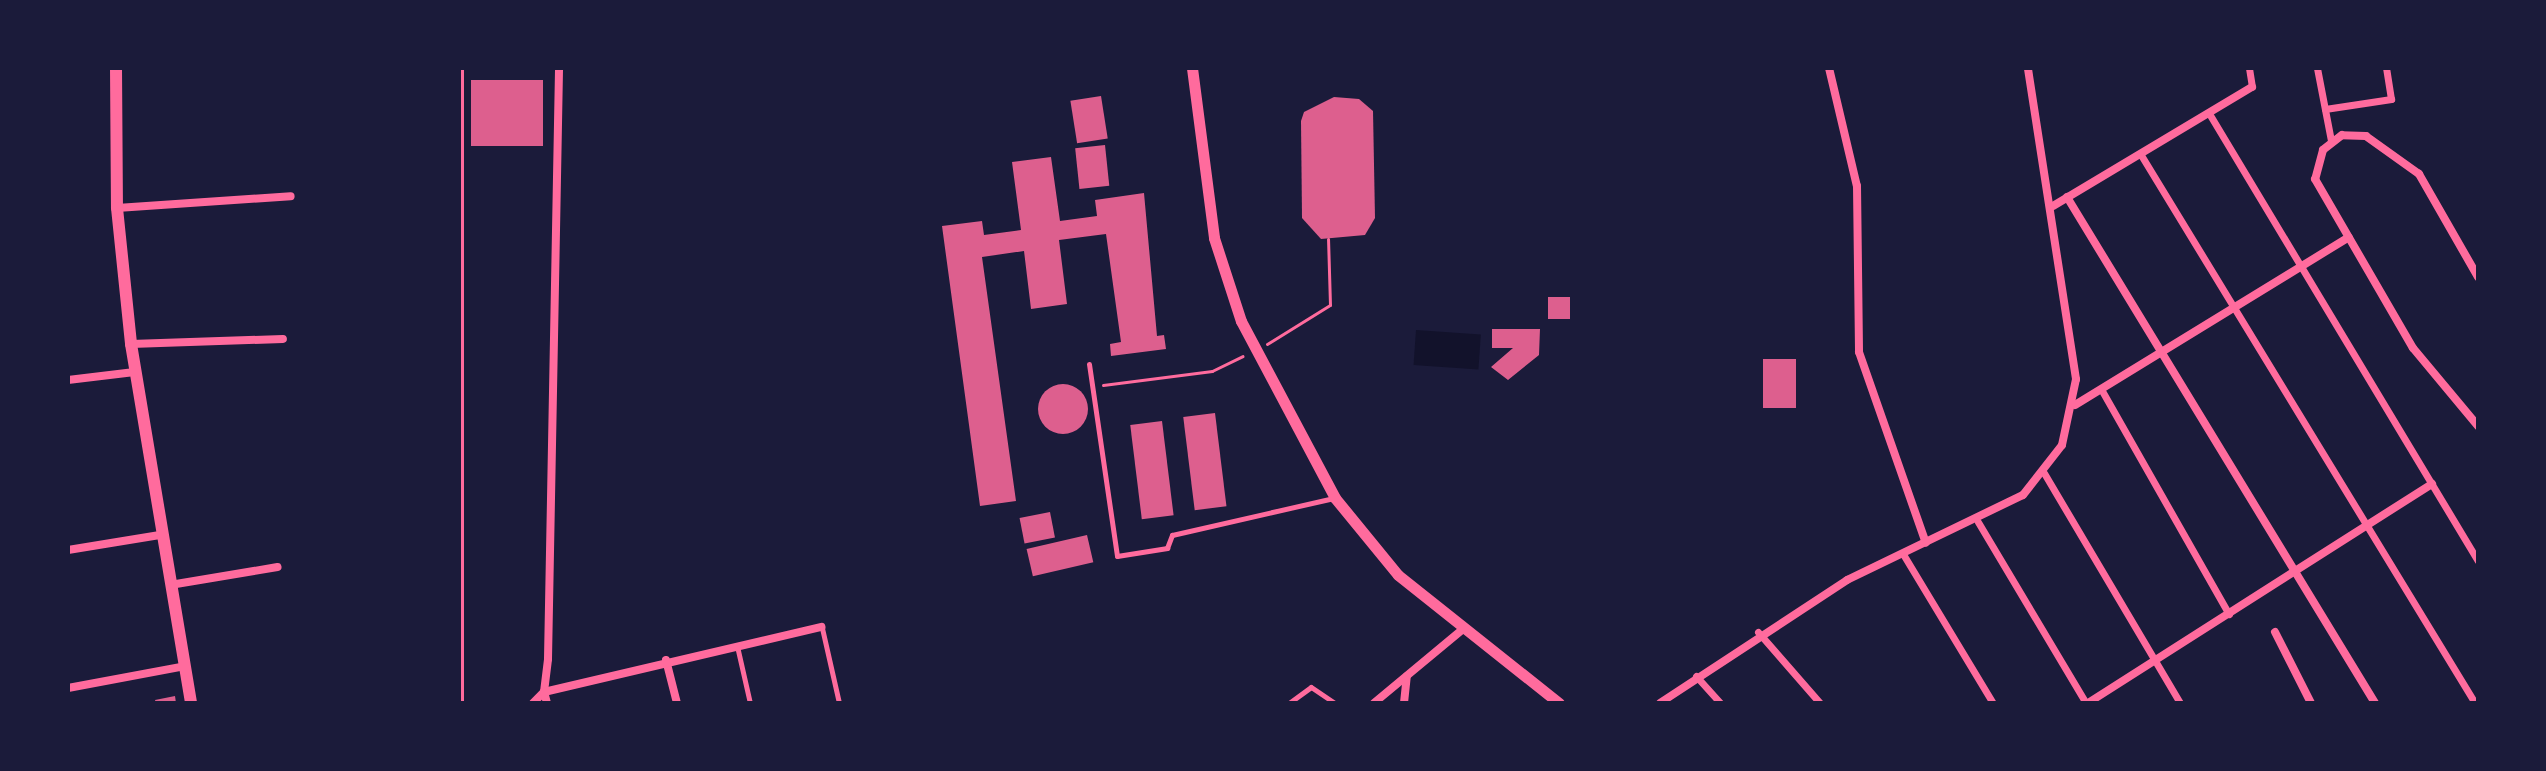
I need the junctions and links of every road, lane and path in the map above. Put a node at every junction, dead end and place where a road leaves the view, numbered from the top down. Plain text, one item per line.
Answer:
1 (116, 68) edge
2 (462, 68) edge
3 (559, 68) edge
4 (1192, 68) edge
5 (1829, 68) edge
6 (2028, 68) edge
7 (2249, 68) edge
8 (2317, 68) edge
9 (2386, 68) edge
10 (2252, 87) joint
11 (2325, 109) junction
12 (2210, 115) junction
13 (2331, 141) junction
14 (2141, 155) junction
15 (291, 196) dead end
16 (2067, 197) junction
17 (2053, 206) junction
18 (117, 208) junction
19 (2349, 237) junction
20 (1328, 239) dead end
21 (2302, 265) junction
22 (2478, 277) edge
23 (2234, 307) junction
24 (1283, 335) dead end
25 (283, 339) dead end
26 (131, 344) junction
27 (2161, 352) junction
28 (1089, 364) dead end
29 (1227, 364) dead end
30 (135, 372) junction
31 (68, 380) edge
32 (1092, 386) junction
33 (2101, 389) junction
34 (2075, 405) junction
35 (2478, 426) edge
36 (2044, 473) junction
37 (2432, 484) junction
38 (1335, 498) junction
39 (1978, 522) junction
40 (2367, 526) junction
41 (160, 535) junction
42 (1926, 543) junction
43 (68, 550) edge
44 (1903, 554) junction
45 (2478, 561) edge
46 (278, 567) dead end
47 (2295, 572) junction
48 (170, 585) junction
49 (2229, 614) junction
50 (822, 627) joint
51 (1462, 630) junction
52 (1758, 632) junction
53 (2275, 632) dead end
54 (736, 645) junction
55 (666, 660) junction
56 (2154, 662) junction
57 (185, 666) junction
58 (1407, 675) junction
59 (1696, 676) junction
60 (68, 688) edge
61 (544, 692) junction
62 (191, 703) edge
63 (462, 703) edge
64 (533, 703) edge
65 (547, 703) edge
66 (677, 703) edge
67 (750, 703) edge
68 (839, 703) edge
69 (1289, 703) edge
70 (1335, 703) edge
71 (1374, 703) edge
72 (1404, 703) edge
73 (1559, 703) edge
74 (1660, 703) edge
75 (1720, 703) edge
76 (1820, 703) edge
77 (1993, 703) edge
78 (2087, 703) edge
79 (2180, 703) edge
80 (2311, 703) edge
81 (2375, 703) edge
82 (2475, 703) edge

1 - 18 main road
2 - 63 path
3 - 61 street
4 - 38 street
5 - 42 street
6 - 17 street
7 - 10 street
8 - 11 street
9 - 11 street
10 - 12 street
11 - 13 street
12 - 14 street
12 - 21 street
13 - 19 street
13 - 22 street
14 - 16 street
14 - 23 street
15 - 18 street
16 - 17 street
16 - 27 street
17 - 34 street
18 - 26 main road
19 - 21 street
19 - 35 street
20 - 24 path
21 - 23 street
21 - 37 street
23 - 27 street
23 - 40 street
25 - 26 street
26 - 30 main road
27 - 33 street
27 - 47 street
28 - 32 lane
29 - 32 path
30 - 31 street
30 - 41 main road
32 - 38 lane
33 - 34 street
33 - 49 street
34 - 36 street
36 - 39 street
36 - 56 street
37 - 40 street
37 - 45 street
38 - 51 street
39 - 42 street
39 - 78 street
40 - 47 street
40 - 82 street
41 - 43 street
41 - 48 main road
42 - 44 street
44 - 52 street
44 - 77 street
46 - 48 street
47 - 49 street
47 - 81 street
48 - 57 main road
49 - 56 street
50 - 54 street
50 - 68 lane
51 - 58 street
51 - 73 street
52 - 59 street
52 - 76 street
53 - 80 street
54 - 55 street
54 - 67 lane
55 - 61 street
55 - 66 street
56 - 78 street
56 - 79 street
57 - 60 street
57 - 62 main road
58 - 71 street
58 - 72 street
59 - 74 street
59 - 75 street
61 - 64 street
61 - 65 street
69 - 70 lane

